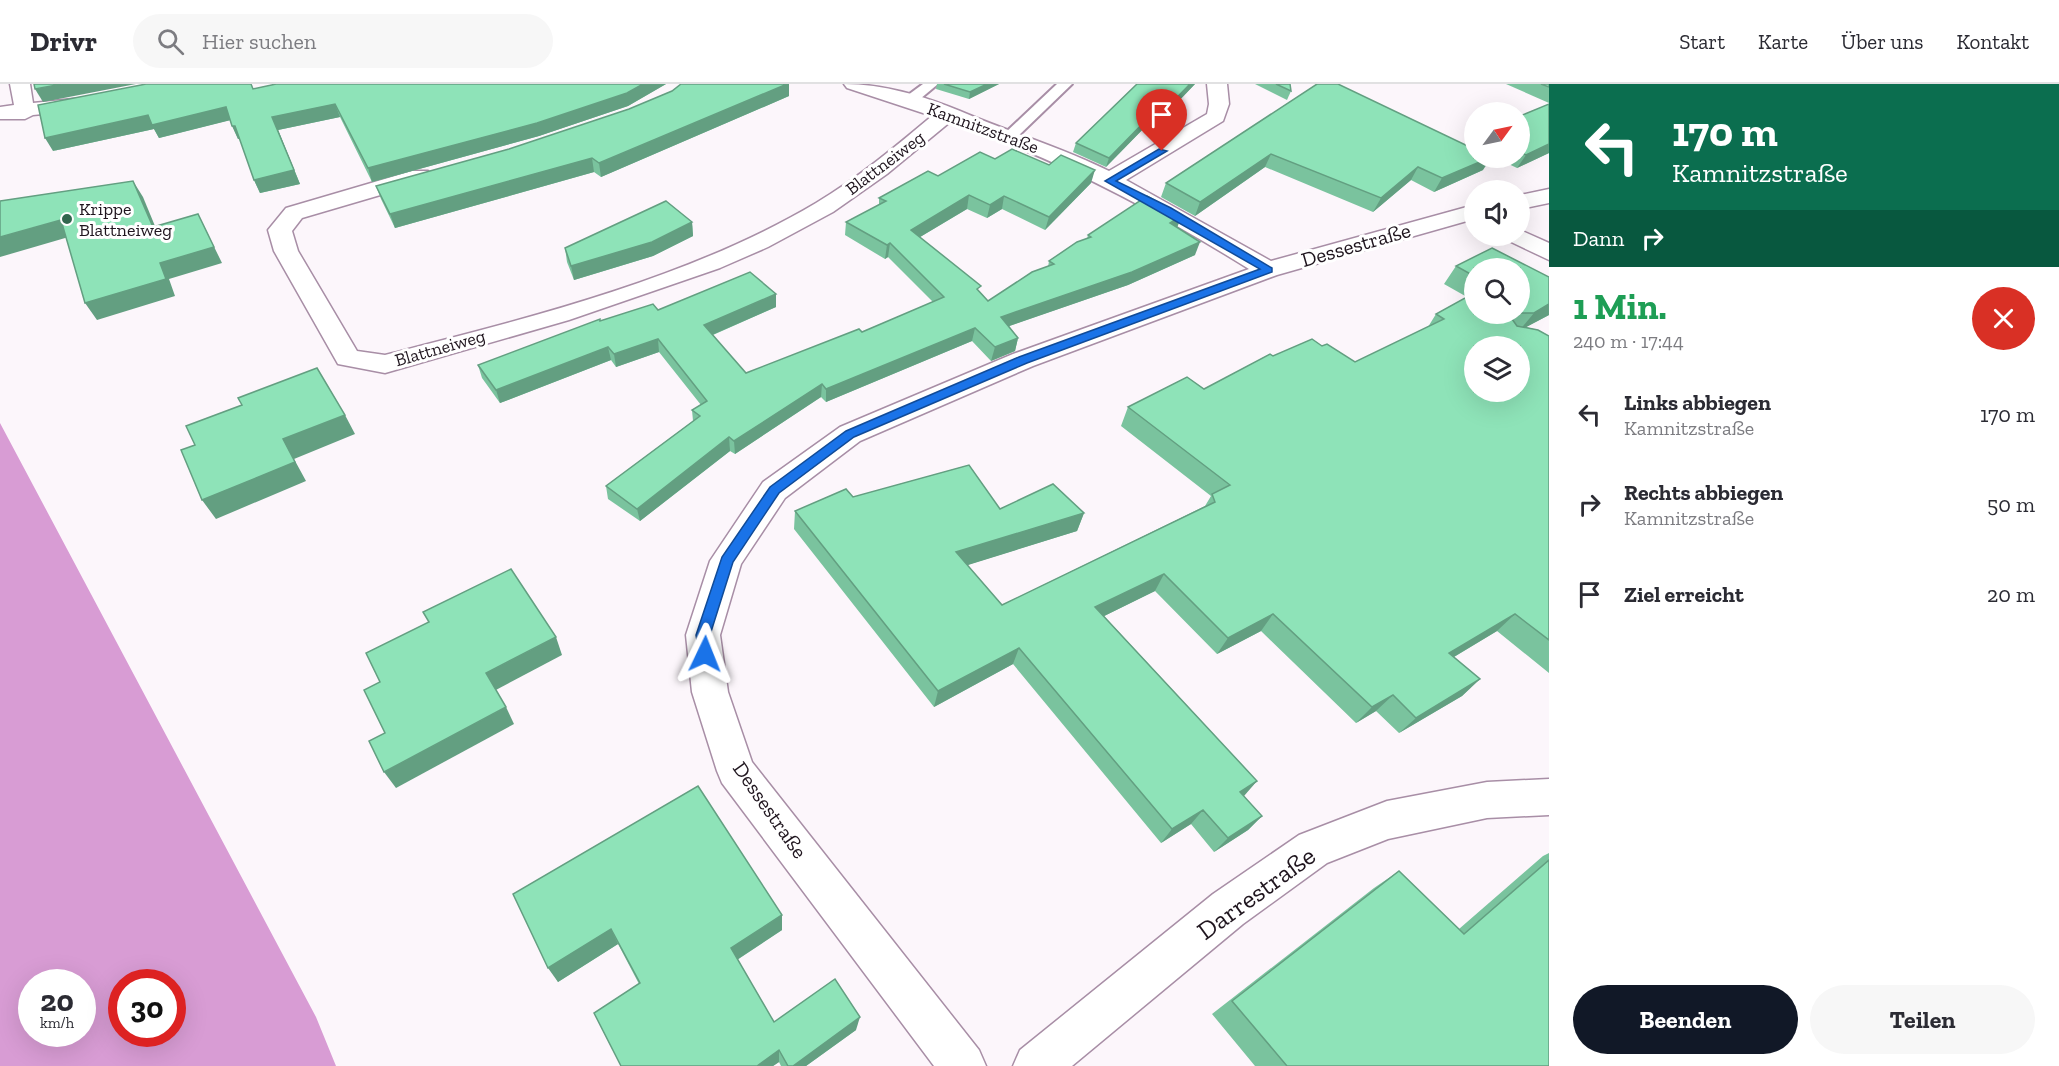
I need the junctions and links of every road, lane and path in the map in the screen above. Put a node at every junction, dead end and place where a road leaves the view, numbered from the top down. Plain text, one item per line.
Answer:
1 (20, 84) edge
2 (854, 84) edge
3 (931, 84) edge
4 (1065, 84) edge
5 (1217, 84) edge
6 (106, 99) edge
7 (909, 101) junction
8 (25, 112) junction
9 (0, 113) edge
10 (948, 113) junction
11 (1010, 137) junction
12 (438, 172) edge
13 (1109, 181) junction
14 (1549, 196) edge
15 (1530, 200) edge
16 (1464, 215) edge
17 (1530, 243) edge
18 (1549, 253) edge
19 (1268, 270) junction
20 (1549, 797) edge
21 (963, 1066) edge
22 (1036, 1066) edge

1 - 8 street
2 - 7 street, Kamnitzstraße
3 - 7 lane
4 - 11 lane
5 - 13 street
6 - 8 street
7 - 10 street, Kamnitzstraße
8 - 9 street
10 - 11 street, Kamnitzstraße
10 - 12 street, Blattneiweg
11 - 13 street, Kamnitzstraße
13 - 19 street, Kamnitzstraße
14 - 15 street
16 - 19 street, Dessestraße
17 - 18 street
19 - 21 street, Dessestraße
20 - 22 street, Darrestraße

